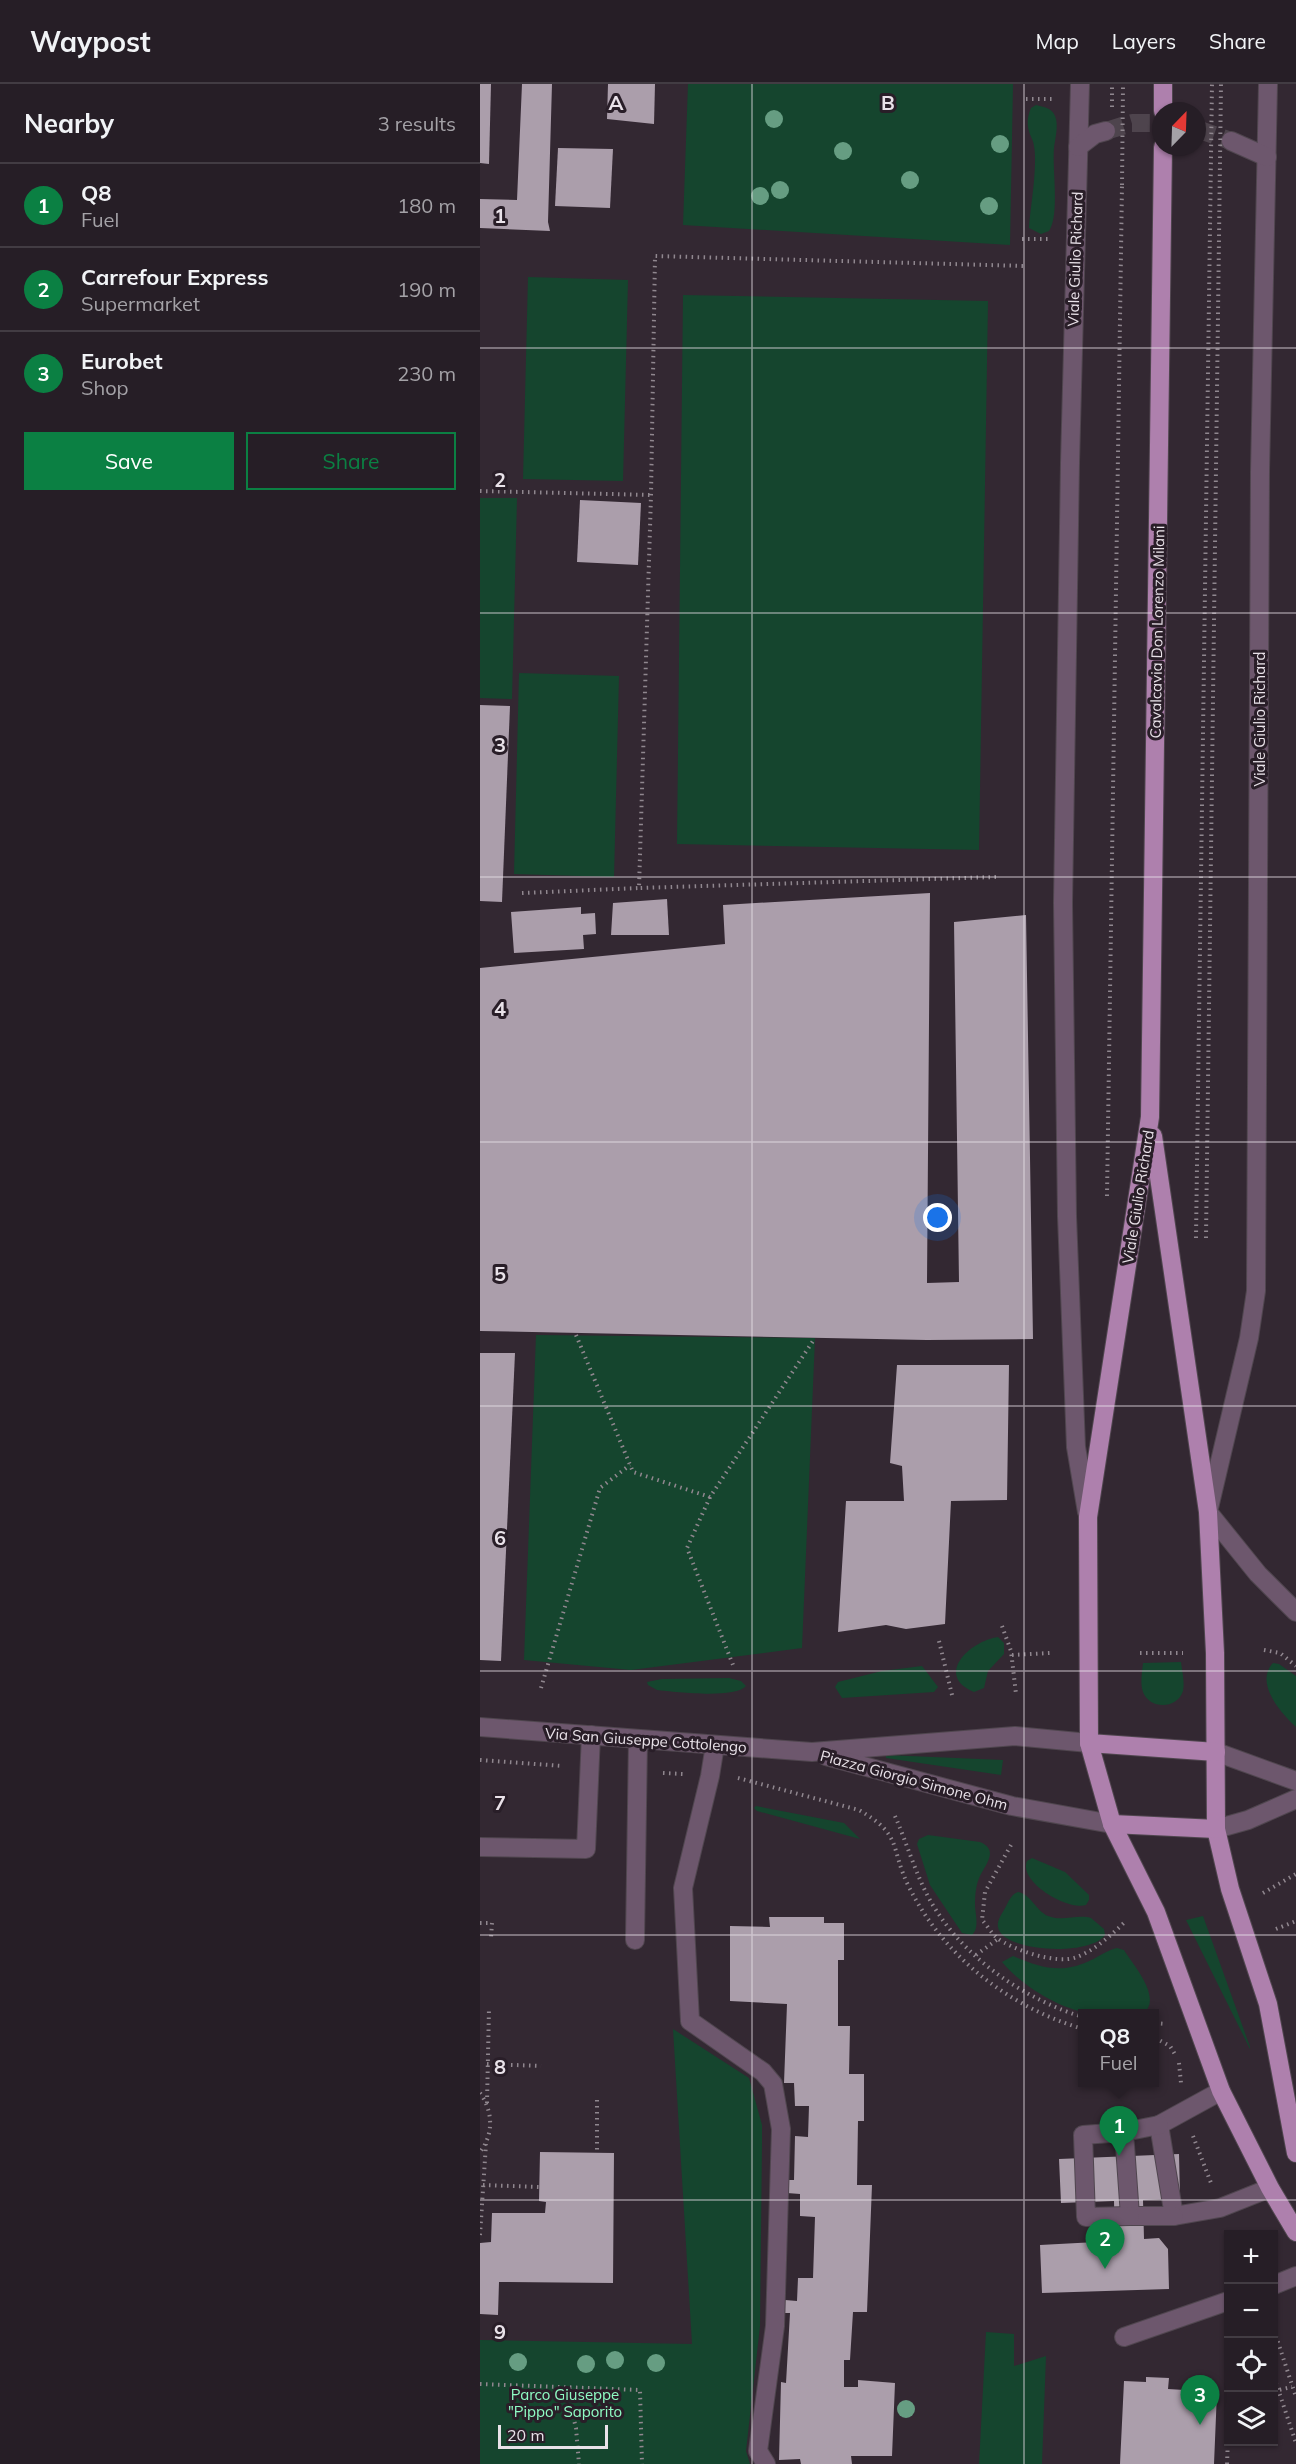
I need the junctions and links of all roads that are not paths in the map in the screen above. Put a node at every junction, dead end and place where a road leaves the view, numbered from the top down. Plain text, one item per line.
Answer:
1 (1080, 84) edge
2 (1164, 84) edge
3 (1268, 84) edge
4 (1163, 102) edge
5 (1109, 124) tunnel mouth
6 (1231, 141) tunnel mouth
7 (1078, 147) junction
8 (1163, 156) edge
9 (1267, 157) junction
10 (1150, 1117) junction
11 (1208, 1512) junction
12 (1088, 1518) junction
13 (1296, 1612) edge
14 (480, 1727) edge
15 (591, 1735) junction
16 (638, 1738) junction
17 (1089, 1743) junction
18 (714, 1745) junction
19 (812, 1752) junction
20 (1216, 1752) junction
21 (1296, 1781) edge
22 (1296, 1799) edge
23 (1112, 1824) junction
24 (1216, 1830) junction
25 (480, 1847) edge
26 (635, 1940) dead end
27 (1221, 2091) junction
28 (1159, 2125) junction
29 (1124, 2132) junction
30 (1296, 2153) edge
31 (1270, 2188) junction
32 (1130, 2216) junction
33 (1174, 2216) junction
34 (1296, 2232) edge
35 (1296, 2276) edge
36 (1276, 2284) edge
37 (1224, 2302) edge
38 (1124, 2337) dead end
39 (766, 2464) edge

1 - 7 street, Viale Giulio Richard
2 - 4 main road
3 - 9 street, Viale Giulio Richard
5 - 7 street
6 - 9 street
7 - 12 street, Viale Giulio Richard
8 - 10 main road, Cavalcavia Don Lorenzo Milani
9 - 11 street, Viale Giulio Richard
10 - 11 main road, Viale Giulio Richard
10 - 12 main road, Viale Giulio Richard
11 - 13 street
11 - 20 main road
12 - 17 main road
14 - 15 street, Via San Giuseppe Cottolengo
15 - 16 street, Via San Giuseppe Cottolengo
15 - 25 street
16 - 18 street, Via San Giuseppe Cottolengo
16 - 26 street
17 - 19 street, Piazza Giorgio Simone Ohm
17 - 20 main road, Piazza Giorgio Simone Ohm
17 - 23 main road
18 - 19 street, Via San Giuseppe Cottolengo
18 - 39 street
19 - 23 street, Piazza Giorgio Simone Ohm
20 - 21 street, Piazza Giorgio Simone Ohm
20 - 24 main road
22 - 24 street, Piazza Giorgio Simone Ohm
23 - 24 main road, Piazza Giorgio Simone Ohm
23 - 27 main road
24 - 30 main road
27 - 28 street
27 - 31 main road
28 - 29 street
28 - 33 street
29 - 32 street
29 - 32 street
31 - 33 street
31 - 34 main road
32 - 33 street
35 - 36 street
37 - 38 street

